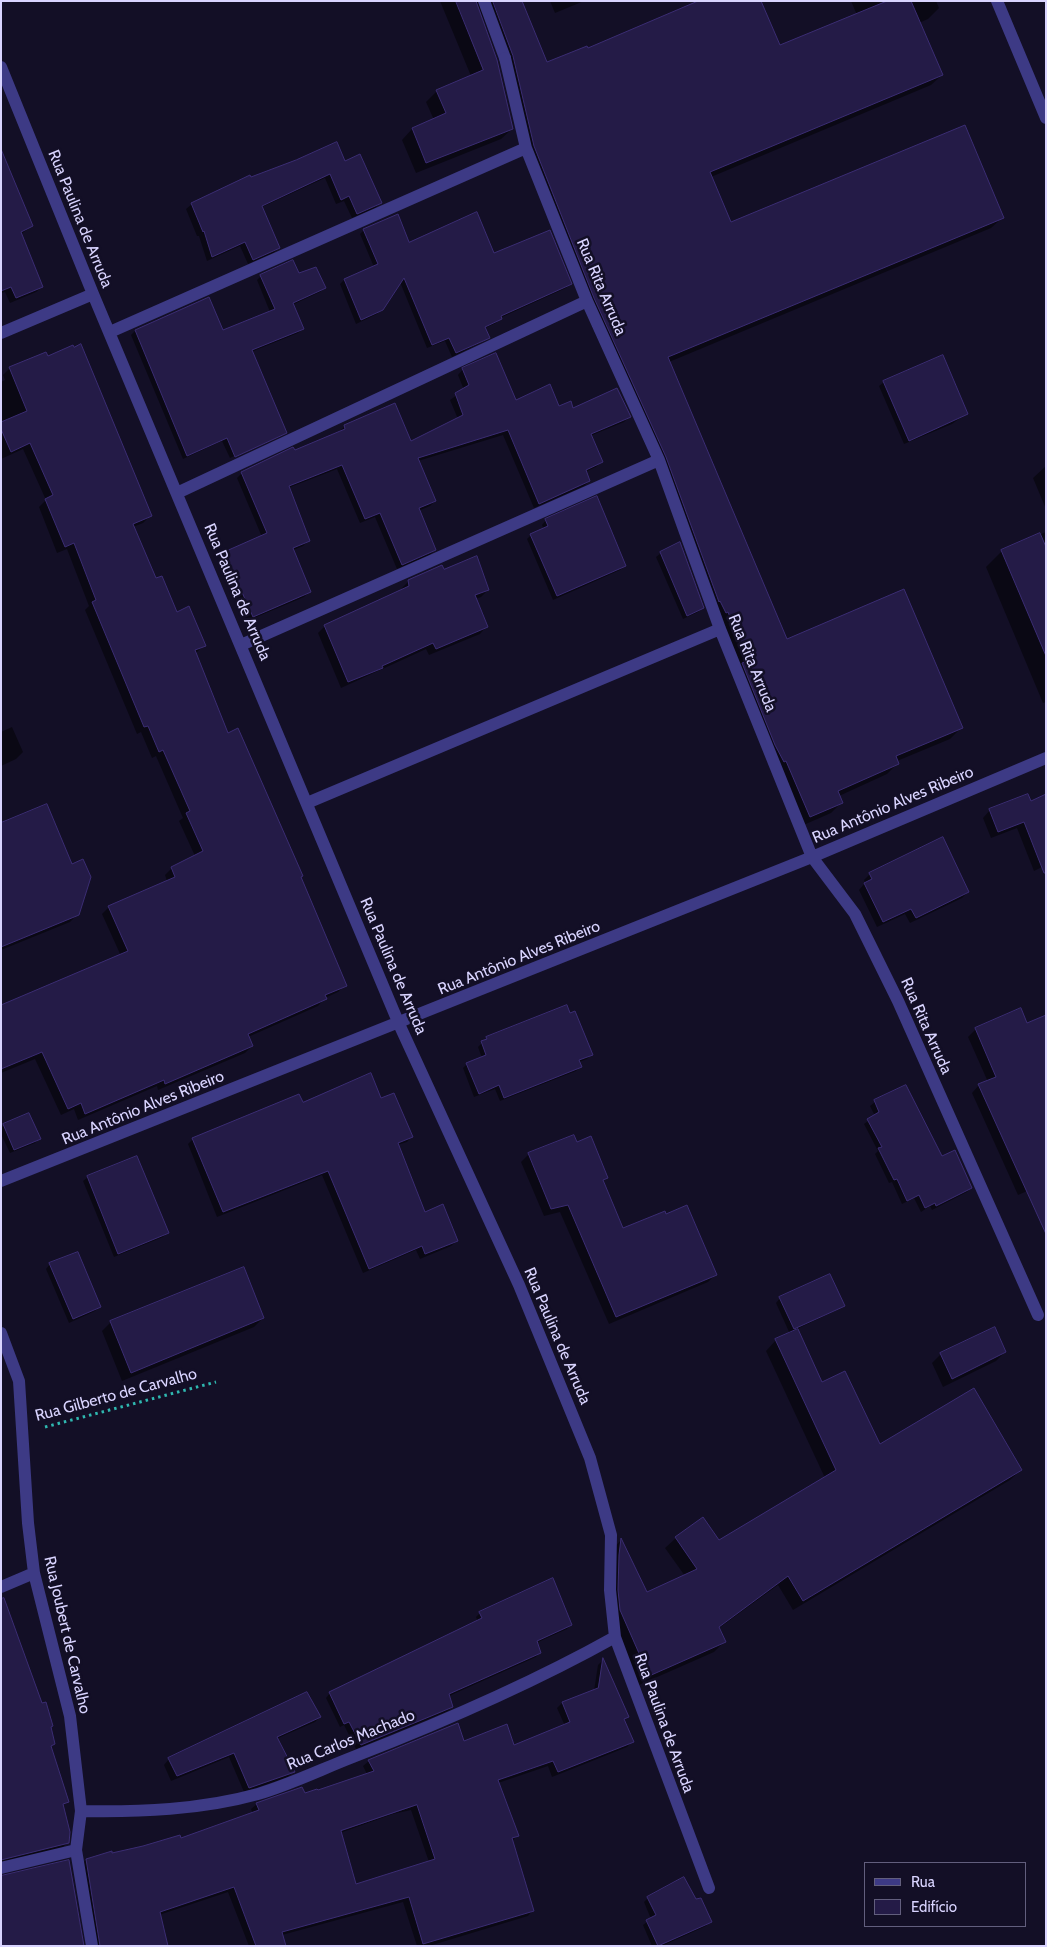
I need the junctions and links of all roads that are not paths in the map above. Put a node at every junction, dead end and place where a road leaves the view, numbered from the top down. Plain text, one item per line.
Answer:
1 (484, 1) edge
2 (997, 1) edge
3 (1, 67) edge
4 (1046, 118) edge
5 (526, 148) junction
6 (93, 294) junction
7 (587, 301) junction
8 (110, 332) junction
9 (1, 333) edge
10 (658, 460) junction
11 (177, 493) junction
12 (720, 629) junction
13 (241, 645) junction
14 (1046, 758) edge
15 (307, 803) junction
16 (812, 857) junction
17 (399, 1024) junction
18 (1, 1181) edge
19 (1038, 1316) dead end
20 (1, 1333) edge
21 (34, 1573) junction
22 (1, 1587) edge
23 (615, 1637) junction
24 (81, 1811) junction
25 (76, 1850) junction
26 (1, 1868) edge
27 (709, 1888) dead end
28 (92, 1946) edge

1 - 5 street, Rua Rita Arruda
2 - 4 street
3 - 6 street, Rua Paulina de Arruda
5 - 7 street, Rua Rita Arruda
5 - 8 street
6 - 8 street, Rua Paulina de Arruda
6 - 9 street
7 - 10 street, Rua Rita Arruda
7 - 11 street
8 - 11 street, Rua Paulina de Arruda
10 - 12 street, Rua Rita Arruda
10 - 13 street
11 - 13 street, Rua Paulina de Arruda
12 - 15 street
12 - 16 street, Rua Rita Arruda
13 - 15 street, Rua Paulina de Arruda
14 - 16 street, Rua Antônio Alves Ribeiro
15 - 17 street, Rua Paulina de Arruda
16 - 17 street, Rua Antônio Alves Ribeiro
16 - 19 street, Rua Rita Arruda
17 - 18 street, Rua Antônio Alves Ribeiro
17 - 23 street, Rua Paulina de Arruda
20 - 21 street, Rua Joubert de Carvalho
21 - 22 street
21 - 24 street, Rua Joubert de Carvalho
23 - 24 street, Rua Carlos Machado
23 - 27 street, Rua Paulina de Arruda
24 - 25 street, Rua Joubert de Carvalho
25 - 26 street
25 - 28 street, Rua Joubert de Carvalho

